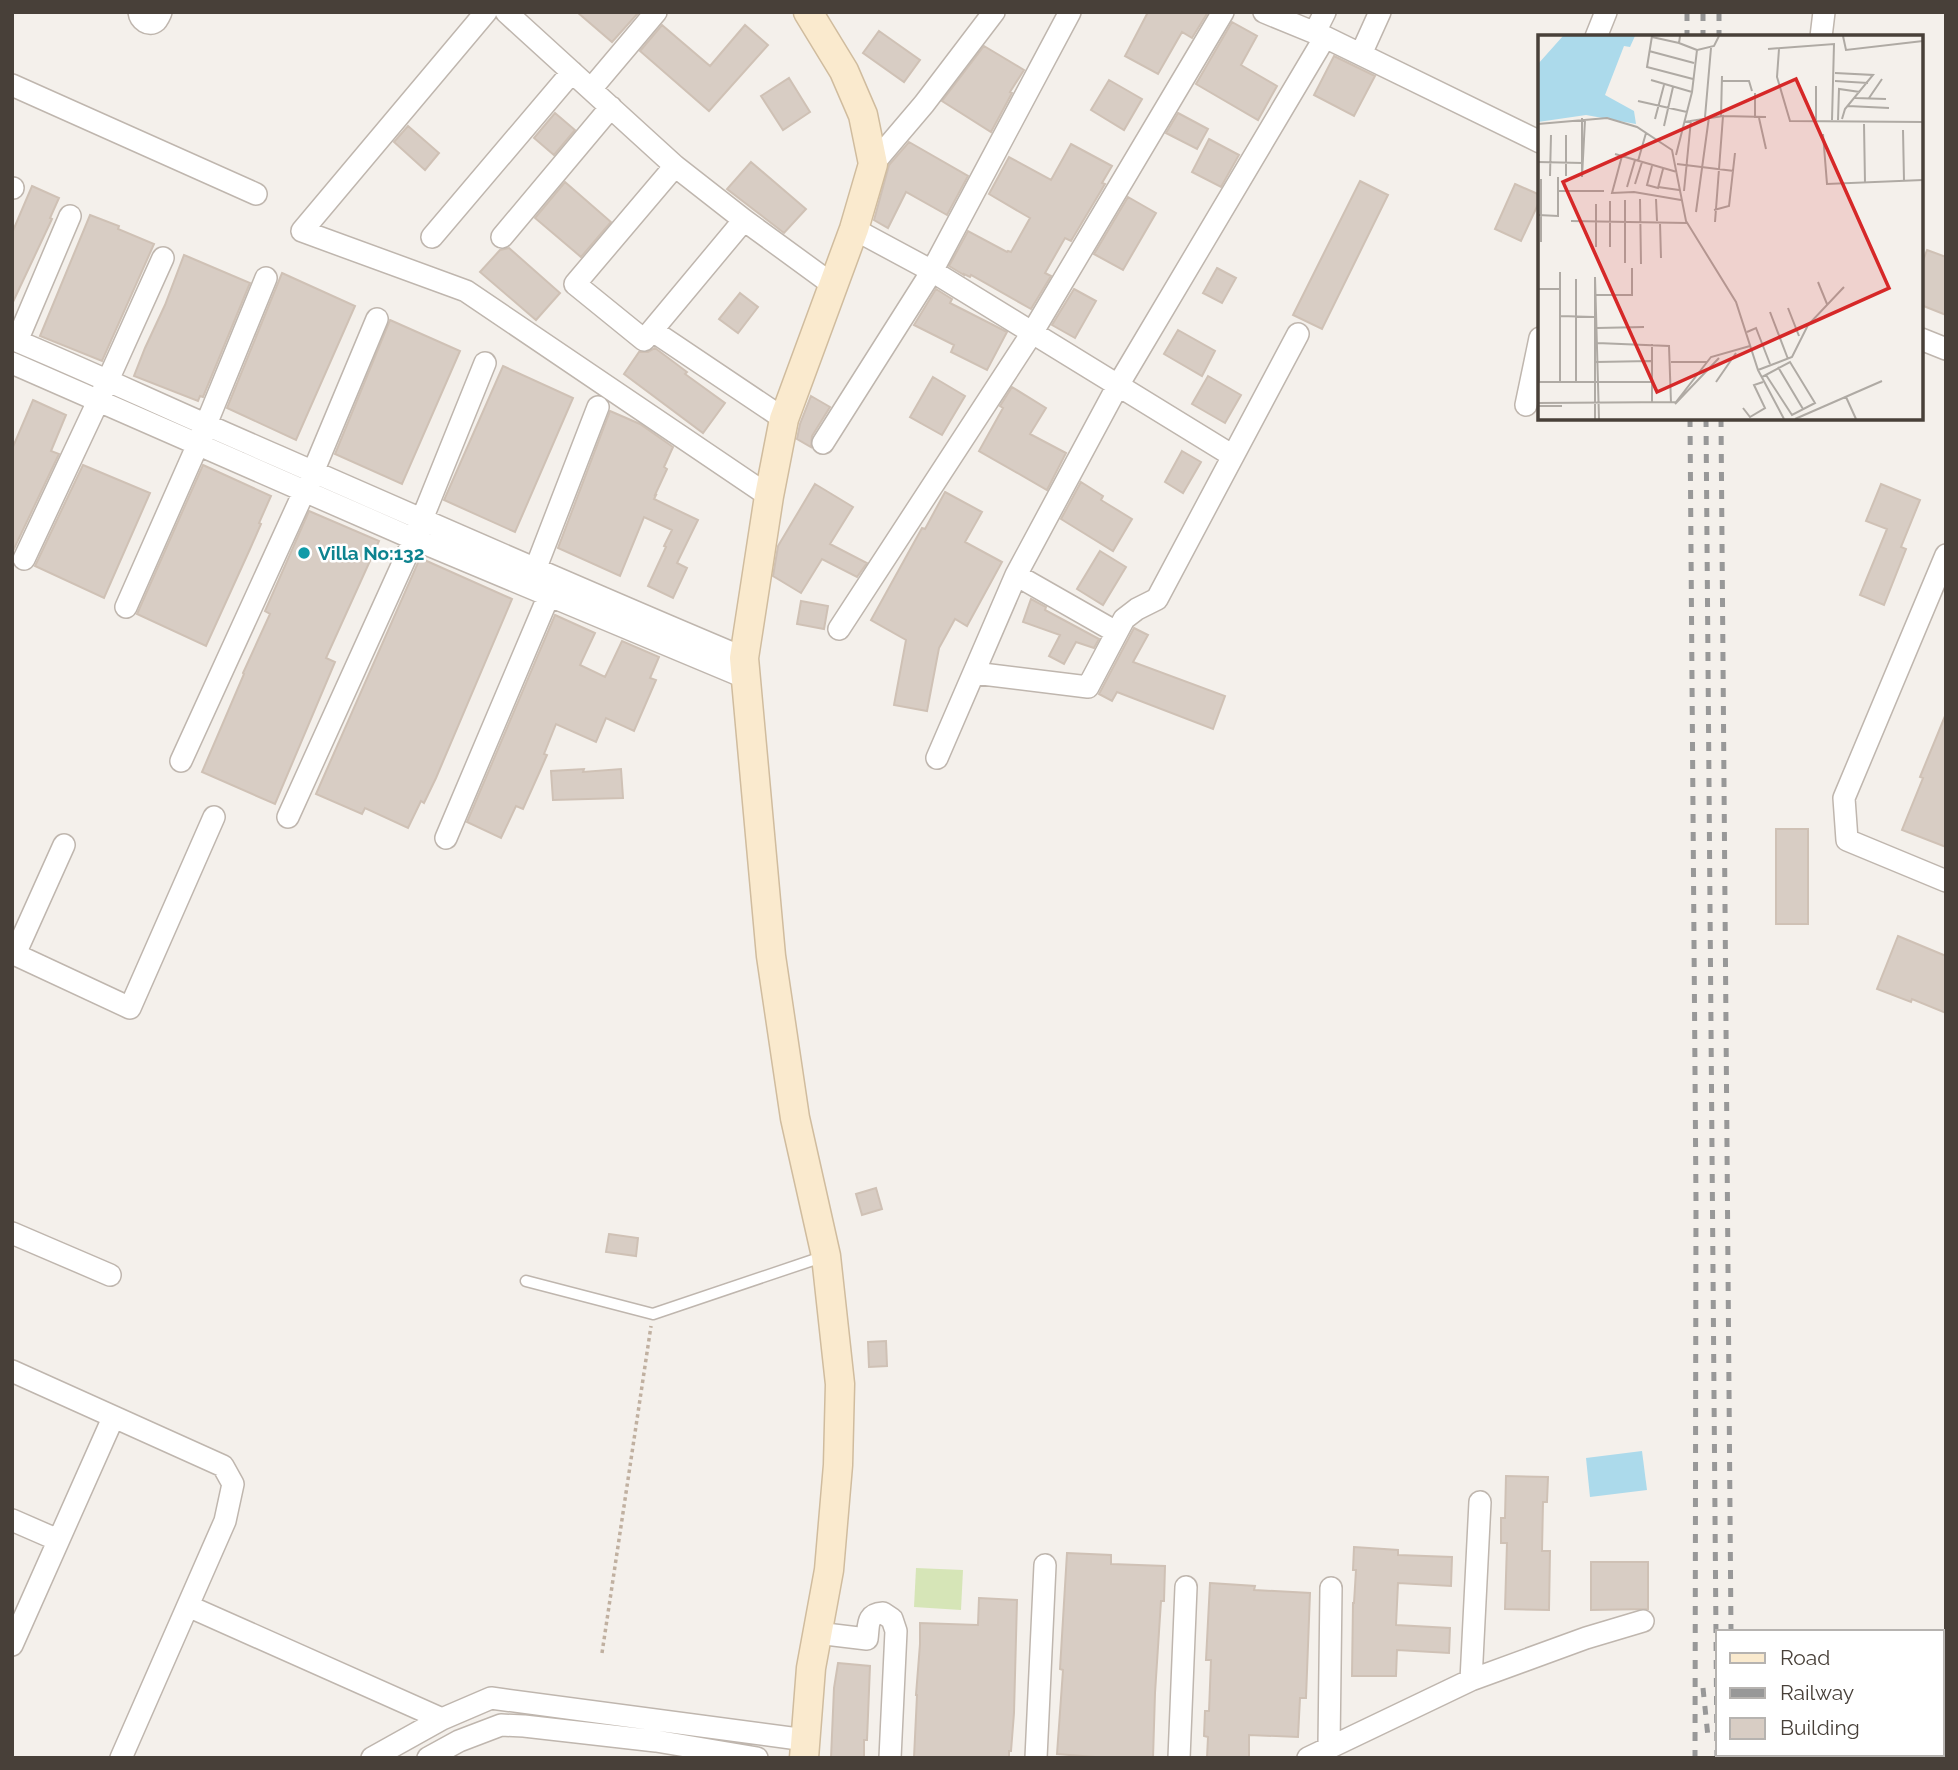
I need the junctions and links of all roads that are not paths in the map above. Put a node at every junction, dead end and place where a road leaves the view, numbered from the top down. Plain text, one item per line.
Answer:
1 (139, 12) edge
2 (161, 12) edge
3 (486, 12) edge
4 (506, 12) edge
5 (656, 12) edge
6 (808, 12) edge
7 (993, 12) edge
8 (1070, 12) edge
9 (1223, 12) edge
10 (1264, 12) edge
11 (1325, 12) edge
12 (1380, 12) edge
13 (1606, 12) edge
14 (1824, 12) edge
15 (1320, 35) junction
16 (1597, 35) edge
17 (1821, 35) edge
18 (1361, 54) junction
19 (572, 72) junction
20 (12, 85) edge
21 (591, 89) junction
22 (611, 107) junction
23 (1538, 141) edge
24 (873, 164) junction
25 (675, 166) junction
26 (256, 194) dead end
27 (70, 216) dead end
28 (744, 220) junction
29 (854, 229) junction
30 (432, 237) dead end
31 (502, 237) dead end
32 (163, 258) dead end
33 (932, 271) junction
34 (267, 278) dead end
35 (833, 285) junction
36 (377, 319) dead end
37 (653, 331) junction
38 (1032, 333) junction
39 (1298, 334) dead end
40 (15, 340) edge
41 (1923, 340) edge
42 (1538, 348) edge
43 (1946, 349) edge
44 (12, 363) edge
45 (485, 363) dead end
46 (108, 380) junction
47 (1117, 387) junction
48 (98, 399) junction
49 (1526, 405) dead end
50 (598, 407) dead end
51 (784, 419) junction
52 (202, 434) junction
53 (823, 443) dead end
54 (1233, 456) junction
55 (309, 482) junction
56 (769, 496) junction
57 (418, 529) junction
58 (1946, 555) edge
59 (24, 559) dead end
60 (535, 570) junction
61 (1016, 575) junction
62 (549, 594) junction
63 (126, 607) dead end
64 (839, 629) dead end
65 (1116, 632) junction
66 (744, 668) junction
67 (974, 673) junction
68 (937, 758) dead end
69 (181, 761) dead end
70 (214, 817) dead end
71 (288, 817) dead end
72 (446, 838) dead end
73 (64, 845) dead end
74 (1946, 881) edge
75 (14, 954) edge
76 (12, 1233) edge
77 (826, 1256) junction
78 (110, 1275) dead end
79 (526, 1281) dead end
80 (12, 1371) edge
81 (113, 1418) junction
82 (1480, 1502) dead end
83 (12, 1520) edge
84 (58, 1540) junction
85 (1045, 1565) dead end
86 (1186, 1587) dead end
87 (1331, 1588) dead end
88 (188, 1606) junction
89 (1643, 1620) dead end
90 (817, 1633) junction
91 (12, 1645) edge
92 (1471, 1680) junction
93 (442, 1719) junction
94 (682, 1745) junction
95 (1329, 1746) junction
96 (805, 1749) edge
97 (121, 1758) edge
98 (372, 1758) edge
99 (428, 1758) edge
100 (660, 1758) edge
101 (757, 1758) edge
102 (890, 1758) edge
103 (1035, 1758) edge
104 (1179, 1758) edge
105 (1308, 1758) edge

1 - 2 street
3 - 56 street
4 - 19 street
5 - 21 street
6 - 24 main road
7 - 24 street
8 - 33 street
9 - 38 street
10 - 15 street
11 - 15 street
12 - 18 street
13 - 16 street
14 - 17 street
15 - 18 street
15 - 47 street
18 - 23 street
19 - 21 street
19 - 30 street
20 - 26 street
21 - 22 street
22 - 25 street
22 - 31 street
24 - 29 main road
25 - 28 street
25 - 37 street
27 - 40 street
28 - 35 street
28 - 37 street
29 - 33 street
29 - 35 main road
32 - 46 street
33 - 38 street
33 - 53 street
34 - 52 street
35 - 51 main road
36 - 55 street
37 - 51 street
38 - 47 street
38 - 64 street
39 - 54 street
40 - 46 street
41 - 43 street
42 - 49 street
44 - 48 street
45 - 57 street
46 - 48 street
46 - 52 street
47 - 54 street
47 - 61 street
48 - 52 street
48 - 59 street
50 - 60 street
51 - 56 main road
52 - 55 street
52 - 63 street
54 - 65 street
55 - 57 street
55 - 69 street
56 - 66 main road
57 - 60 street
57 - 62 street
57 - 71 street
58 - 74 street
60 - 66 street
61 - 65 street
61 - 67 street
62 - 66 street
62 - 72 street
65 - 67 street
66 - 77 main road
67 - 68 street
70 - 75 street
73 - 75 street
76 - 78 street
77 - 79 lane
77 - 90 main road
80 - 81 street
81 - 84 street
81 - 88 street
82 - 92 street
83 - 84 street
84 - 91 street
85 - 103 street
86 - 104 street
87 - 95 street
88 - 93 street
88 - 97 street
89 - 92 street
90 - 96 main road
90 - 102 street
92 - 95 street
93 - 96 street
93 - 98 street
94 - 99 street
94 - 100 street
94 - 101 street
95 - 105 street

